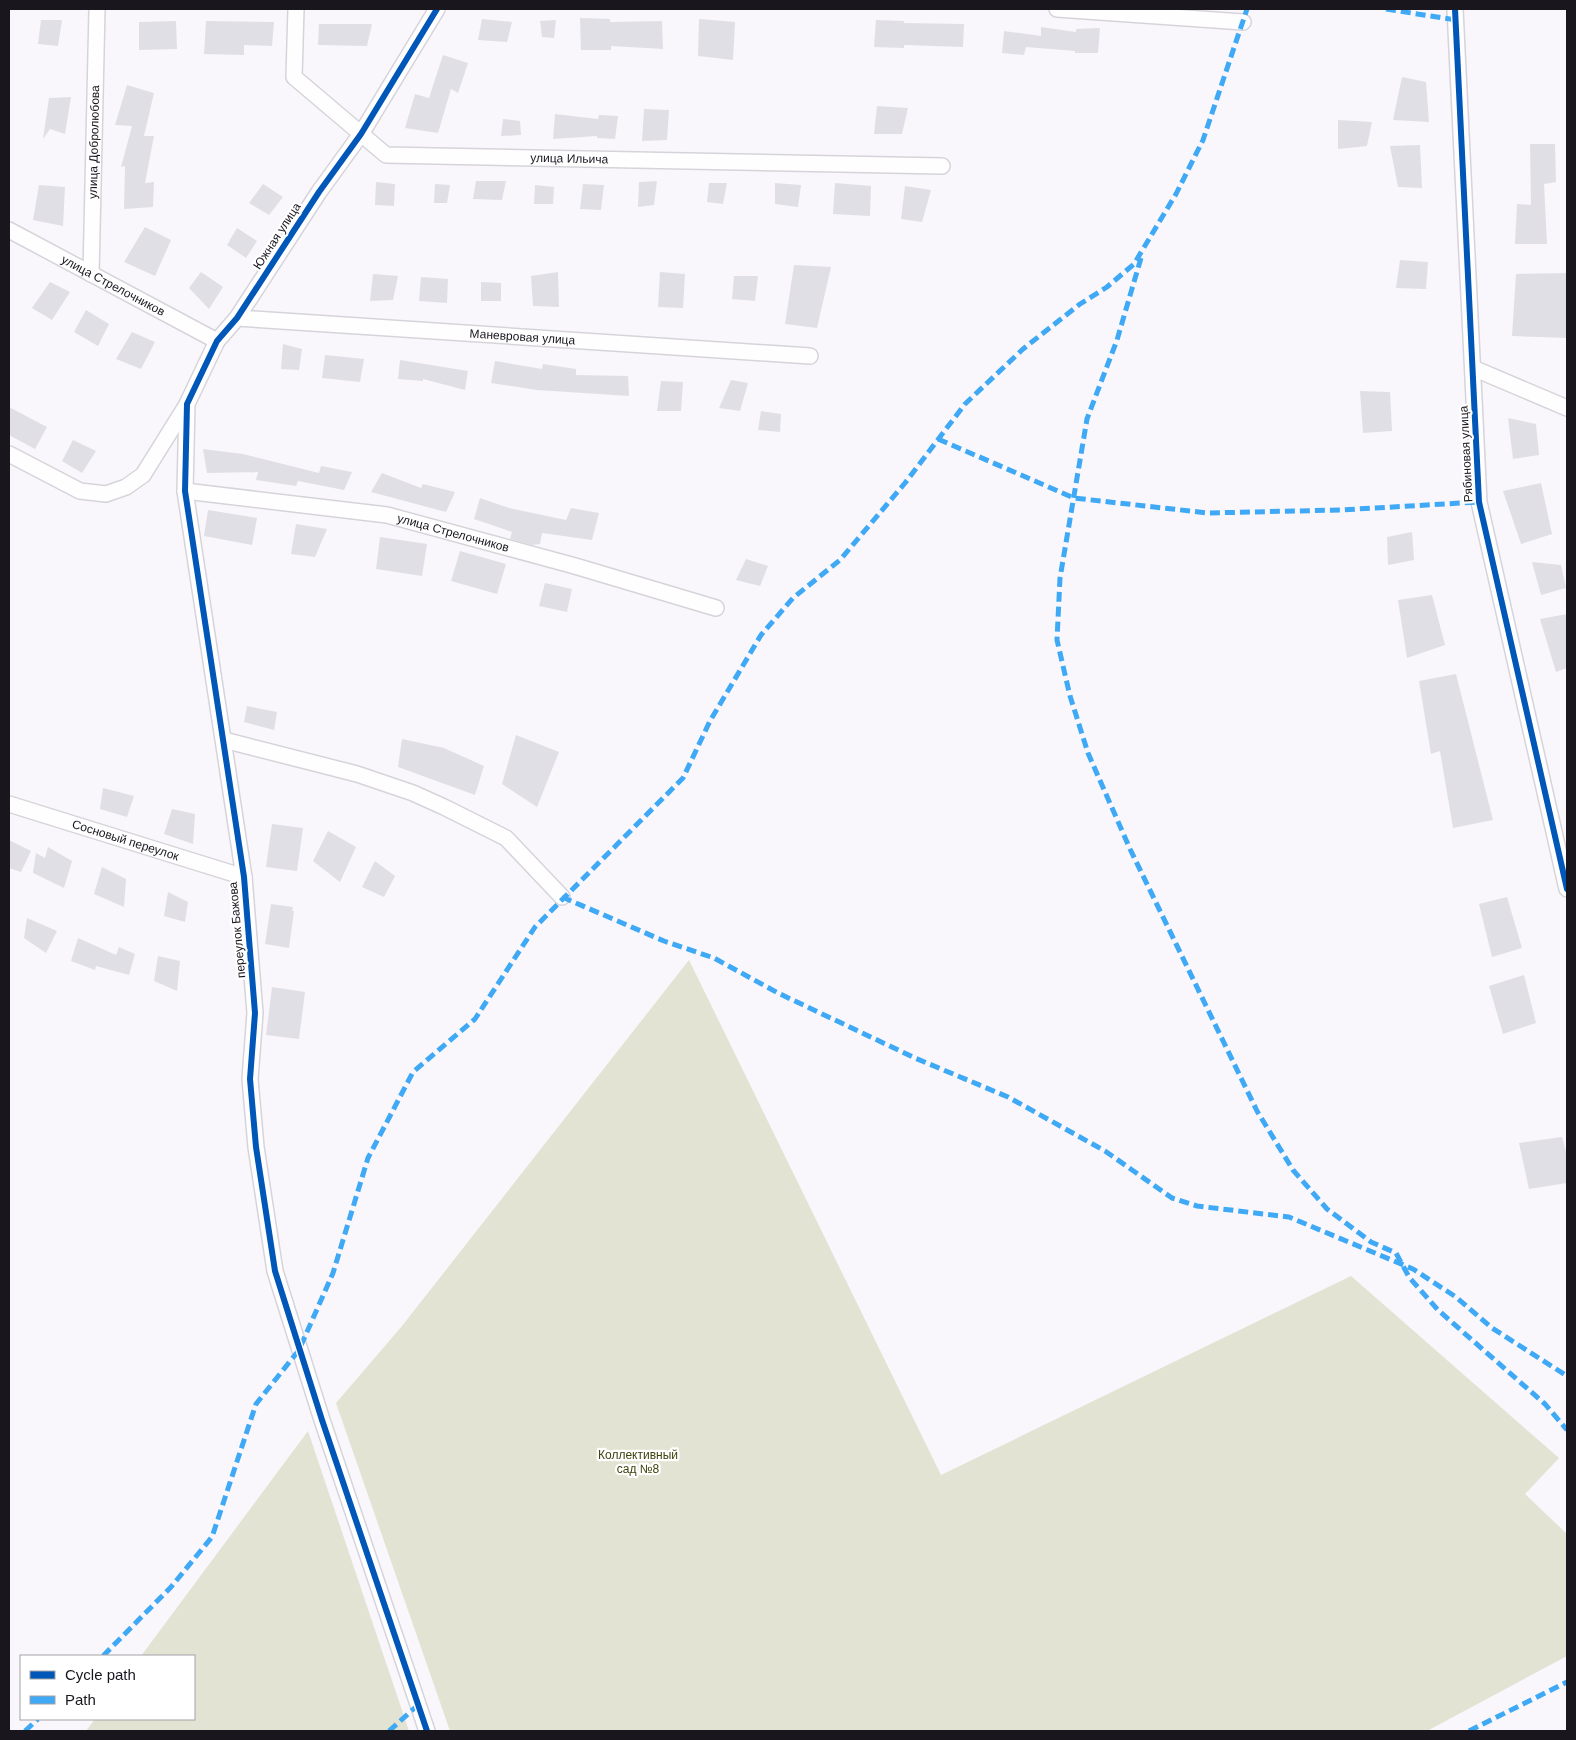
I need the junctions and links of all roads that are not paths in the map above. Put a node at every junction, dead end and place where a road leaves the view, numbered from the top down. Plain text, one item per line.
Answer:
1 (97, 9) edge
2 (296, 9) edge
3 (437, 9) edge
4 (1057, 9) edge
5 (1455, 9) edge
6 (1243, 22) dead end
7 (361, 134) junction
8 (942, 166) dead end
9 (9, 230) edge
10 (91, 274) junction
11 (237, 318) junction
12 (216, 341) junction
13 (810, 356) dead end
14 (1473, 368) junction
15 (187, 404) junction
16 (1567, 408) edge
17 (9, 454) edge
18 (185, 491) junction
19 (716, 608) dead end
20 (224, 740) junction
21 (9, 804) edge
22 (244, 877) junction
23 (1567, 889) edge
24 (562, 897) dead end
25 (427, 1731) edge

1 - 10 street, улица Добролюбова
2 - 7 street, улица Ильича
3 - 7 street, Южная улица
4 - 6 street
5 - 14 street, Рябиновая улица
7 - 8 street, улица Ильича
7 - 11 street, Южная улица
9 - 10 street, улица Стрелочников
10 - 12 street, улица Стрелочников
11 - 12 street, Южная улица
11 - 13 street, Маневровая улица
12 - 15 street, Южная улица
14 - 16 street
14 - 23 street, Рябиновая улица
15 - 17 street
15 - 18 street, Южная улица
18 - 19 street, улица Стрелочников
18 - 20 street, переулок Бажова
20 - 22 street, переулок Бажова
20 - 24 street
21 - 22 street, Сосновый переулок
22 - 25 street, переулок Бажова

